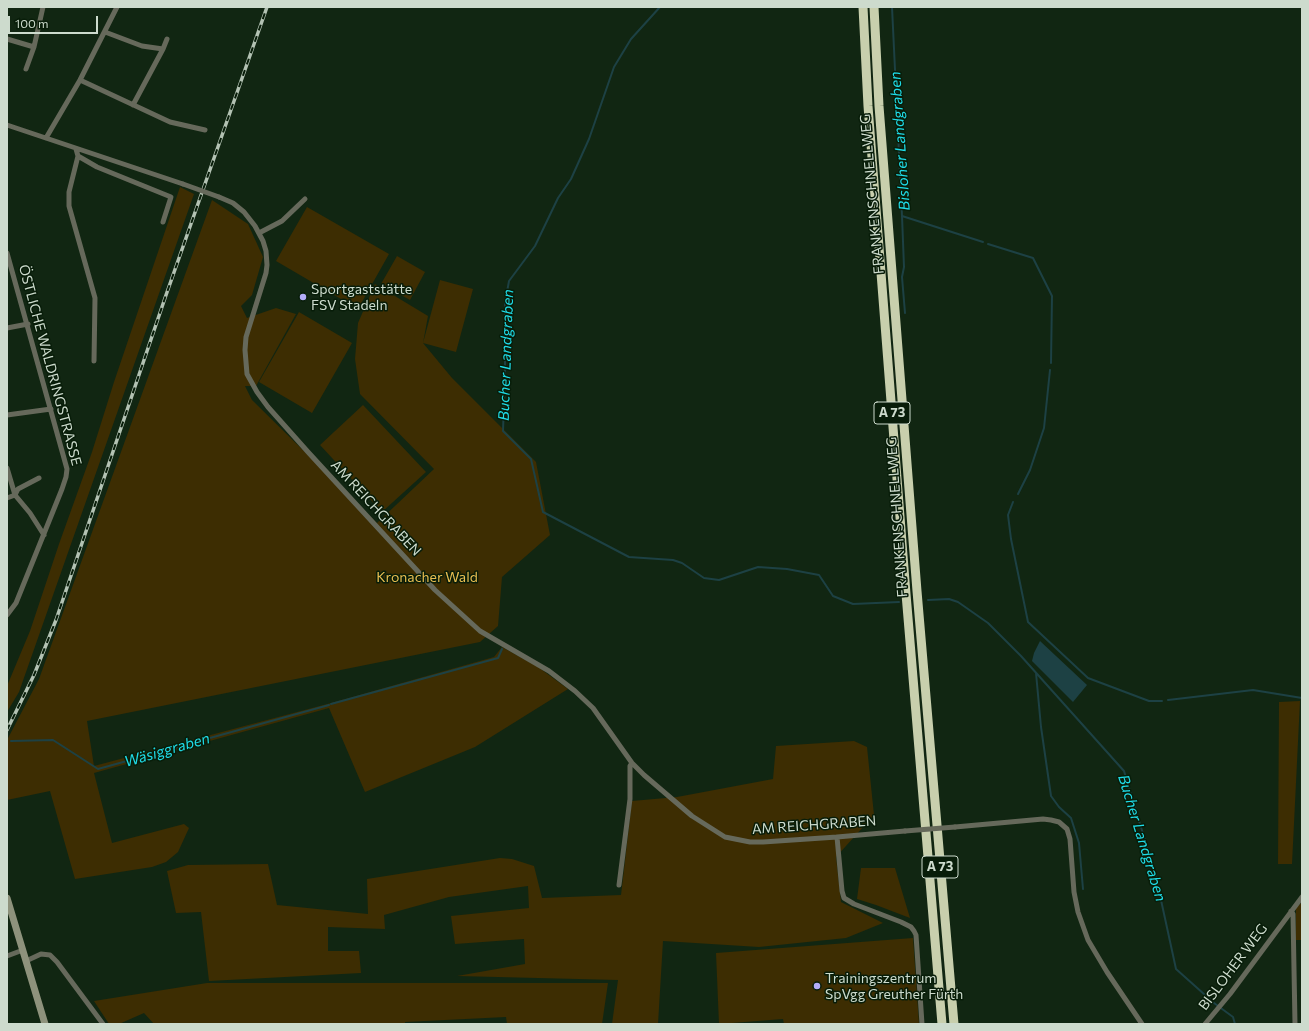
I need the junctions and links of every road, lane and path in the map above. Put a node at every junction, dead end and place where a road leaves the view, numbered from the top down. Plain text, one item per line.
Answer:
1 (43, 7) edge
2 (117, 7) edge
3 (863, 7) edge
4 (874, 7) edge
5 (105, 32) junction
6 (7, 39) edge
7 (167, 39) dead end
8 (34, 47) junction
9 (162, 49) junction
10 (26, 69) dead end
11 (80, 80) junction
12 (133, 105) junction
13 (7, 125) edge
14 (205, 130) dead end
15 (46, 138) junction
16 (76, 149) junction
17 (78, 156) junction
18 (305, 199) dead end
19 (163, 222) dead end
20 (259, 233) junction
21 (7, 253) edge
22 (28, 324) junction
23 (7, 328) edge
24 (94, 361) dead end
25 (51, 409) junction
26 (7, 415) edge
27 (7, 468) edge
28 (39, 478) dead end
29 (15, 495) junction
30 (7, 498) edge
31 (44, 535) junction
32 (7, 615) edge
33 (632, 763) junction
34 (837, 837) junction
35 (619, 885) dead end
36 (1302, 897) edge
37 (7, 898) edge
38 (1291, 911) junction
39 (23, 950) junction
40 (7, 956) edge
41 (26, 961) junction
42 (46, 1024) edge
43 (103, 1024) edge
44 (922, 1024) edge
45 (942, 1024) edge
46 (954, 1024) edge
47 (1142, 1024) edge
48 (1204, 1024) edge
49 (1295, 1024) edge

1 - 8 street
2 - 5 street
3 - 45 highway, FRANKENSCHNELLWEG / A 73
4 - 46 highway, FRANKENSCHNELLWEG / A 73
5 - 9 street
5 - 11 street
6 - 8 street
7 - 9 street
8 - 10 street
9 - 12 street
11 - 12 street
11 - 15 street
12 - 14 street
13 - 15 street, AM REICHGRABEN
15 - 16 street, AM REICHGRABEN
16 - 17 street
16 - 20 street, AM REICHGRABEN, bridge
17 - 19 street
17 - 24 street
18 - 20 street
20 - 33 street, AM REICHGRABEN
21 - 22 street, ÖSTLICHE WALDRINGSTRASSE
22 - 23 street
22 - 25 street, ÖSTLICHE WALDRINGSTRASSE
25 - 26 street
25 - 31 street, ÖSTLICHE WALDRINGSTRASSE
27 - 29 street
28 - 29 street
29 - 30 street
29 - 31 street
31 - 32 street, ÖSTLICHE WALDRINGSTRASSE
33 - 34 street, AM REICHGRABEN
33 - 35 street
34 - 44 street
34 - 47 street, AM REICHGRABEN, bridge
36 - 38 street, BISLOHER WEG
37 - 39 main road
38 - 48 street, BISLOHER WEG
38 - 49 street
39 - 40 street
39 - 41 main road
41 - 42 main road
41 - 43 street

